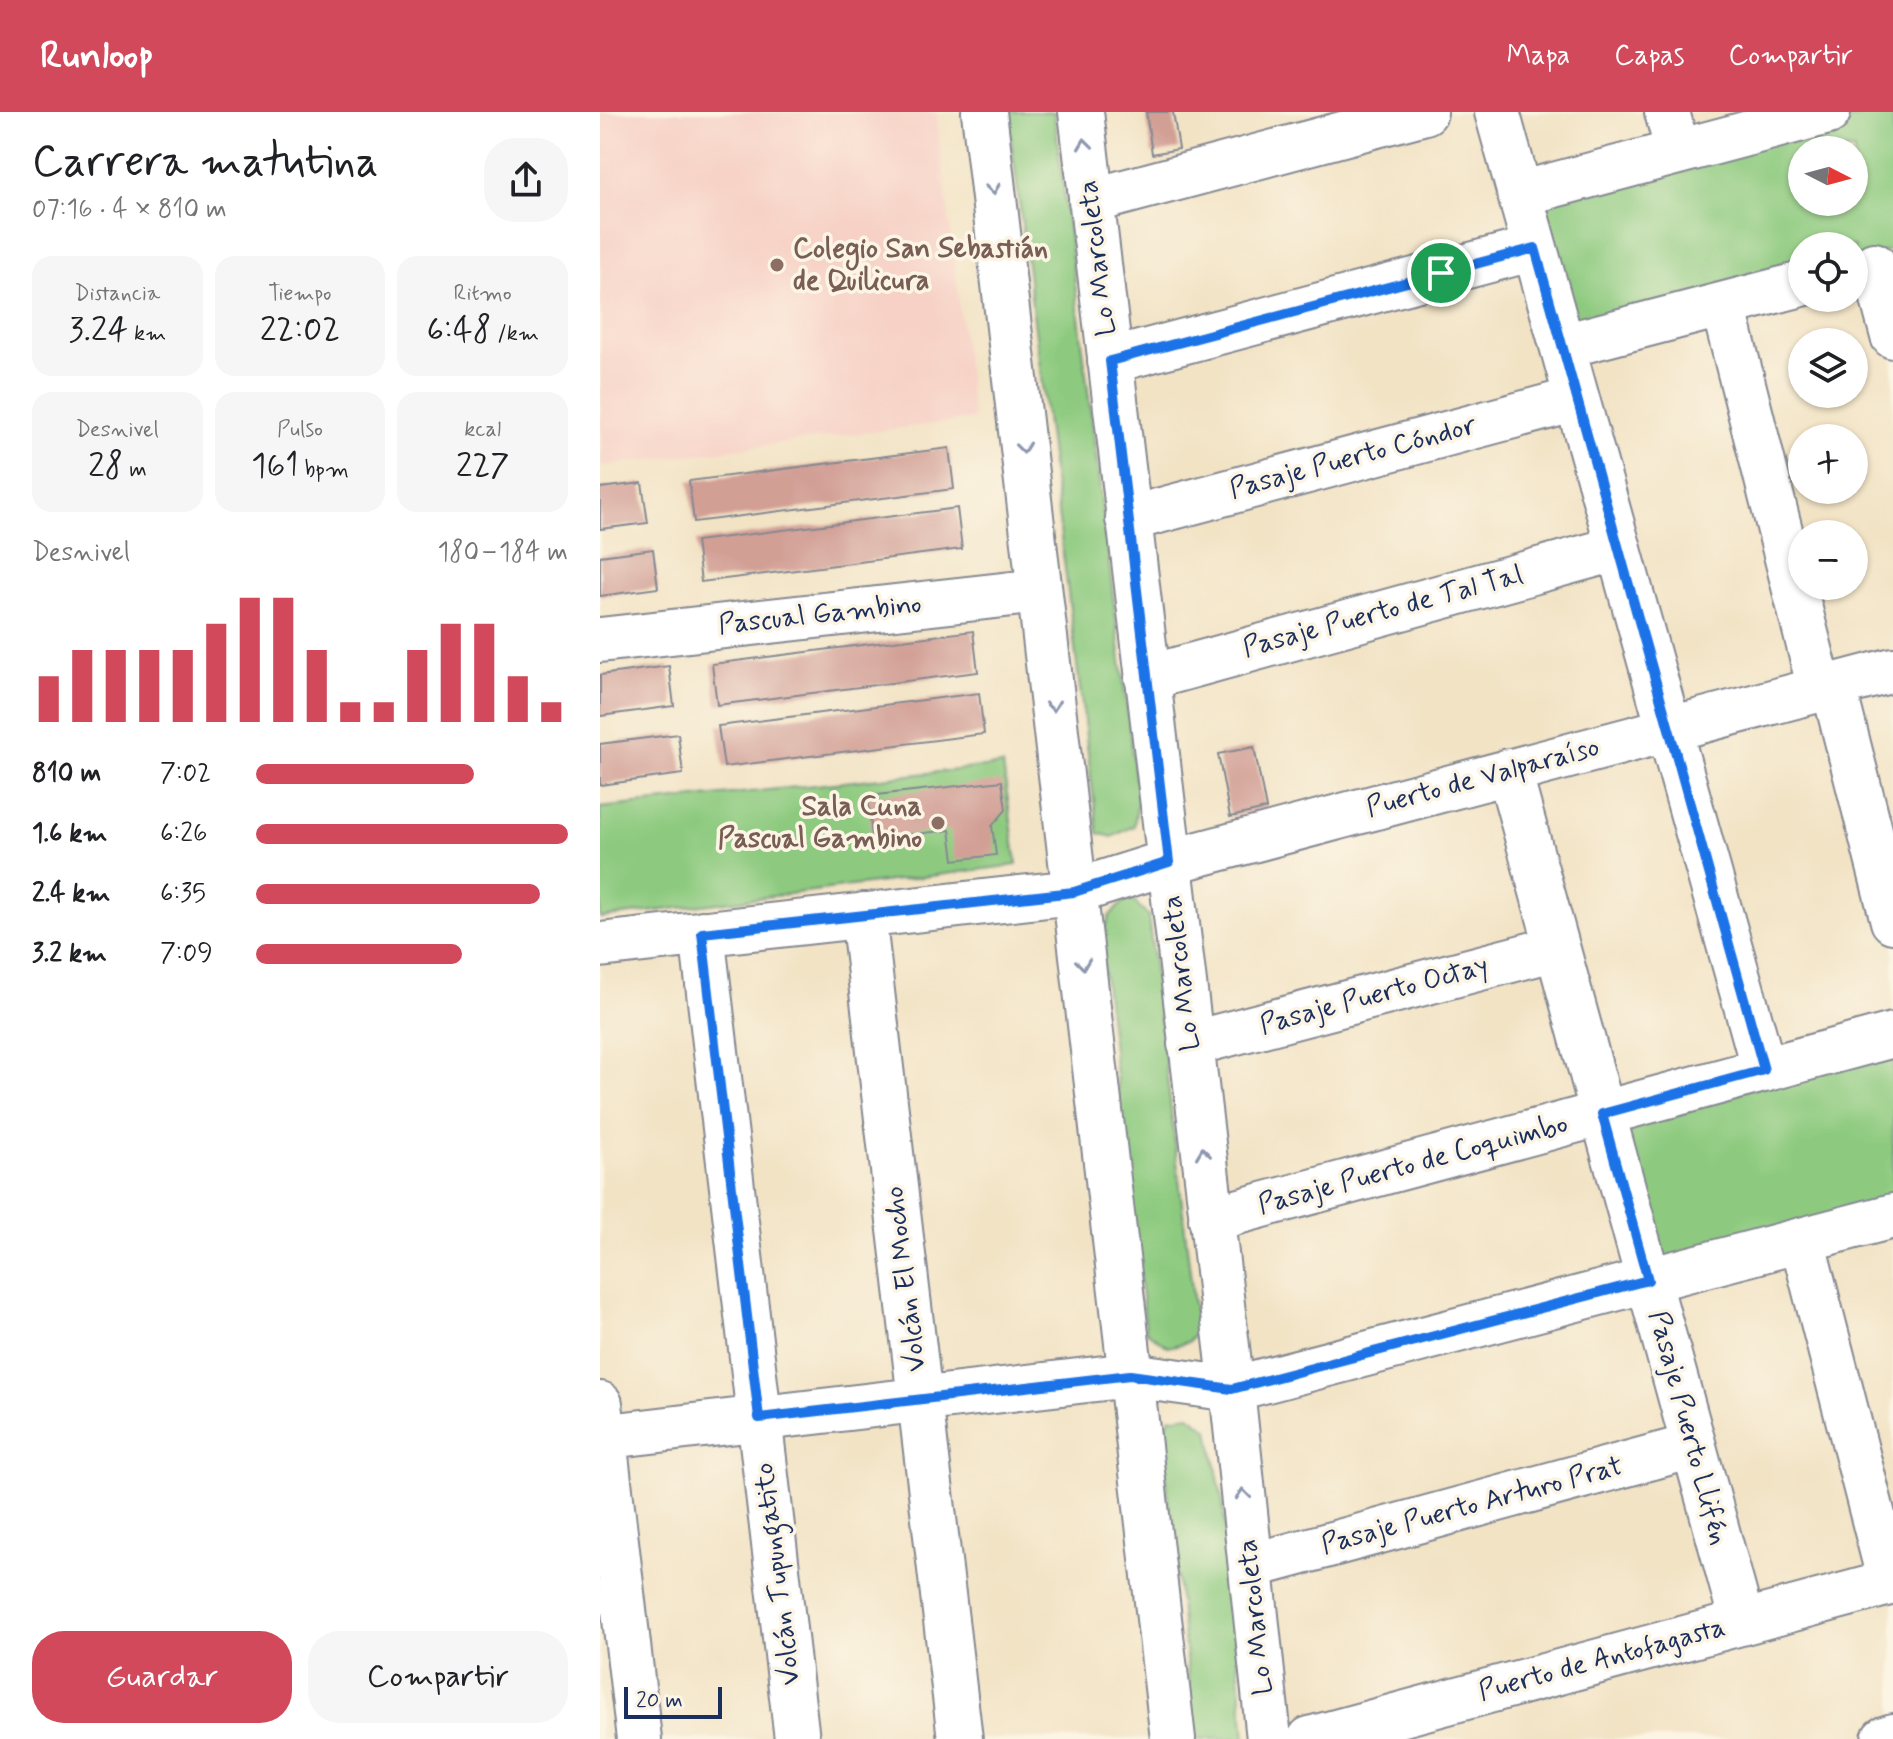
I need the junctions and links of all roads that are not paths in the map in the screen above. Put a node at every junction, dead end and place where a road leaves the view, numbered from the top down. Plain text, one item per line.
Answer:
1 (984, 112) edge
2 (1081, 112) edge
3 (1425, 112) edge
4 (1497, 112) edge
5 (1827, 112) edge
6 (1672, 132) edge
7 (1520, 194) junction
8 (1091, 201) junction
9 (1535, 248) junction
10 (1874, 265) edge
11 (1788, 288) edge
12 (1723, 305) junction
13 (1893, 336) edge
14 (1563, 346) junction
15 (1110, 361) junction
16 (1577, 399) junction
17 (1128, 519) junction
18 (1619, 548) junction
19 (1039, 591) junction
20 (600, 640) edge
21 (1893, 670) edge
22 (1147, 678) junction
23 (1827, 687) junction
24 (1669, 729) junction
25 (1509, 771) junction
26 (1169, 862) junction
27 (1074, 892) junction
28 (863, 915) junction
29 (1893, 921) edge
30 (702, 933) junction
31 (600, 945) edge
32 (1557, 948) junction
33 (1893, 1035) edge
34 (1190, 1044) junction
35 (1764, 1070) junction
36 (1602, 1114) junction
37 (1893, 1216) edge
38 (1211, 1219) junction
39 (1802, 1240) junction
40 (1648, 1280) junction
41 (1130, 1375) junction
42 (1232, 1389) junction
43 (920, 1399) junction
44 (759, 1418) junction
45 (601, 1426) edge
46 (1693, 1446) junction
47 (1251, 1566) junction
48 (1892, 1582) edge
49 (1742, 1622) junction
50 (1893, 1736) edge
51 (639, 1739) edge
52 (797, 1739) edge
53 (960, 1739) edge
54 (1173, 1739) edge
55 (1269, 1739) edge
56 (1310, 1739) edge
57 (1884, 1739) edge

1 -> 19 street
8 -> 2 street, Lo Marcoleta
3 - 8 street
4 - 7 street
5 - 6 street
6 - 7 street
7 - 9 street
8 - 15 street, Lo Marcoleta
9 - 14 street
9 - 15 street
10 - 13 street
11 - 12 street
12 - 14 street
12 - 23 street
14 - 16 street
15 - 17 street, Lo Marcoleta
16 - 17 street, Pasaje Puerto Cóndor
16 - 18 street
17 - 22 street, Lo Marcoleta
18 - 22 street, Pasaje Puerto de Tal Tal
18 - 24 street
19 - 20 street, Pascual Gambino
19 -> 27 street
21 - 23 street, Puerto de Valparaíso
22 - 26 street, Lo Marcoleta
23 - 24 street, Puerto de Valparaíso
23 - 29 street
24 - 25 street, Puerto de Valparaíso
24 - 35 street
25 - 26 street, Puerto de Valparaíso
25 - 32 street, Pasaje Puerto Llifén
26 - 27 street, Puerto de Valparaíso
26 - 34 street, Lo Marcoleta
27 - 28 street, Puerto de Valparaíso
27 -> 41 street
28 - 30 street, Puerto de Valparaíso
28 - 43 street, Volcán El Mocho
30 - 31 street, Puerto de Valparaíso
30 - 44 street, Volcán Tupungatito
32 - 34 street, Pasaje Puerto Octay
32 - 36 street, Pasaje Puerto Llifén
33 - 35 street, Pasaje Puerto de Coquimbo
38 -> 34 street, Lo Marcoleta
35 - 36 street, Pasaje Puerto de Coquimbo
36 - 38 street, Pasaje Puerto de Coquimbo
36 - 40 street, Pasaje Puerto Llifén
37 - 39 street
38 - 42 street, Lo Marcoleta
39 - 40 street
39 - 48 street
40 - 42 street
40 - 46 street, Pasaje Puerto Llifén
41 - 42 street
41 - 43 street
41 - 54 street
47 -> 42 street, Lo Marcoleta
43 - 44 street
43 - 53 street, Volcán El Mocho
44 - 45 street
44 - 52 street, Volcán Tupungatito
45 - 51 street
46 - 47 street, Pasaje Puerto Arturo Prat
46 - 49 street, Pasaje Puerto Llifén
47 - 55 street, Lo Marcoleta
48 - 49 street, Puerto de Antofagasta
49 - 56 street, Puerto de Antofagasta
50 - 57 street

